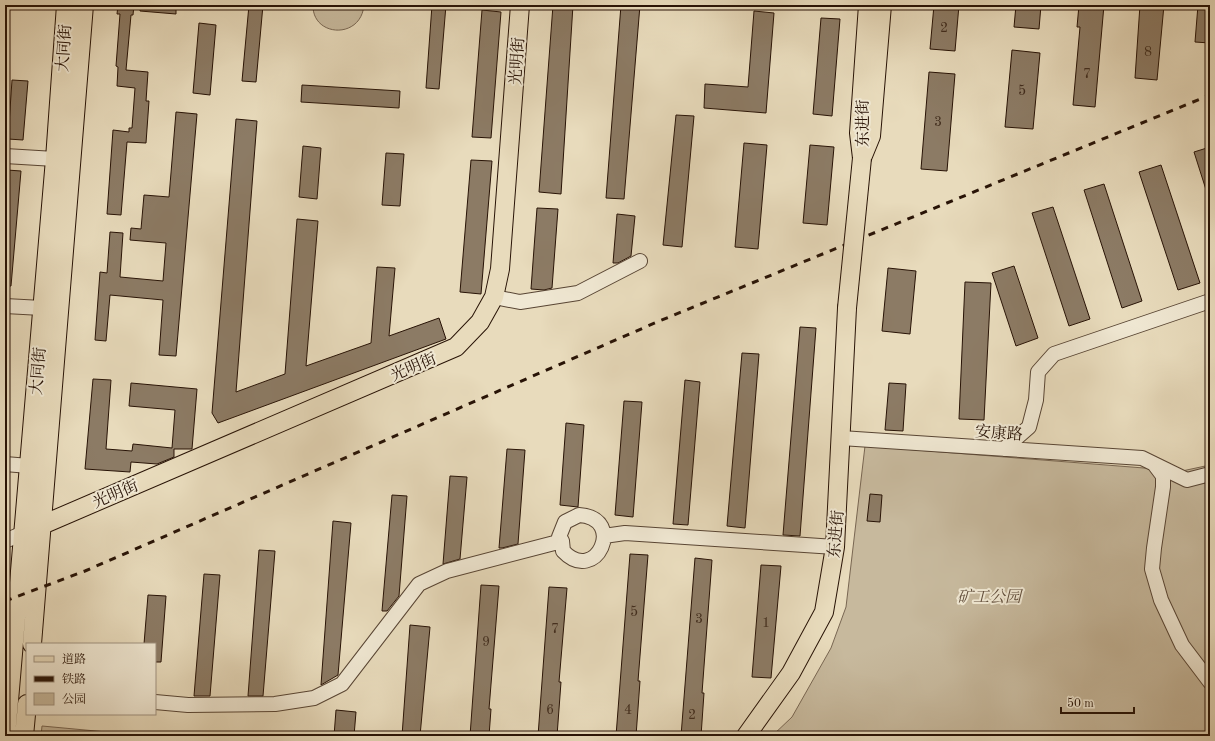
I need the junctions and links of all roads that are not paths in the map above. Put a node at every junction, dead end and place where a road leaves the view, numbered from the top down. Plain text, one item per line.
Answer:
1 (66, 5) edge
2 (84, 5) edge
3 (520, 5) edge
4 (868, 5) edge
5 (882, 5) edge
6 (5, 156) edge
7 (862, 158) junction
8 (56, 159) junction
9 (640, 261) dead end
10 (494, 297) junction
11 (1210, 301) edge
12 (5, 306) edge
13 (42, 308) junction
14 (841, 438) junction
15 (1004, 450) junction
16 (5, 464) edge
17 (1154, 464) junction
18 (29, 466) junction
19 (1210, 474) edge
20 (1187, 480) junction
21 (1163, 487) junction
22 (42, 525) junction
23 (24, 533) junction
24 (604, 536) junction
25 (5, 541) edge
26 (562, 541) junction
27 (835, 547) junction
28 (32, 643) edge
29 (1210, 682) edge
30 (156, 702) edge
31 (26, 715) edge
32 (6, 736) edge
33 (24, 736) edge
34 (746, 736) edge

1 - 8 main road, 大同街
2 - 22 main road, 大同街
3 - 10 main road, 光明街
4 - 7 main road, 东进街
5 - 7 main road, 东进街
6 - 8 street
7 - 14 main road, 东进街, bridge
8 - 13 main road, 大同街
9 - 10 street
10 - 22 main road, 光明街
11 - 15 street
12 - 13 street
13 - 18 main road, 大同街
14 - 15 street, 安康路
14 - 27 main road, 东进街
15 - 17 street, 安康路
16 - 18 street
17 - 20 street, 安康路
17 - 21 street
18 - 23 main road, 大同街
19 - 20 street
20 - 21 street
21 - 29 street
22 - 23 street
22 - 28 main road, 大同街
23 - 25 street
23 - 32 main road, 大同街
24 - 26 street
24 - 26 street
24 - 27 street
26 - 30 street
27 - 34 main road, 东进街
31 - 33 main road

